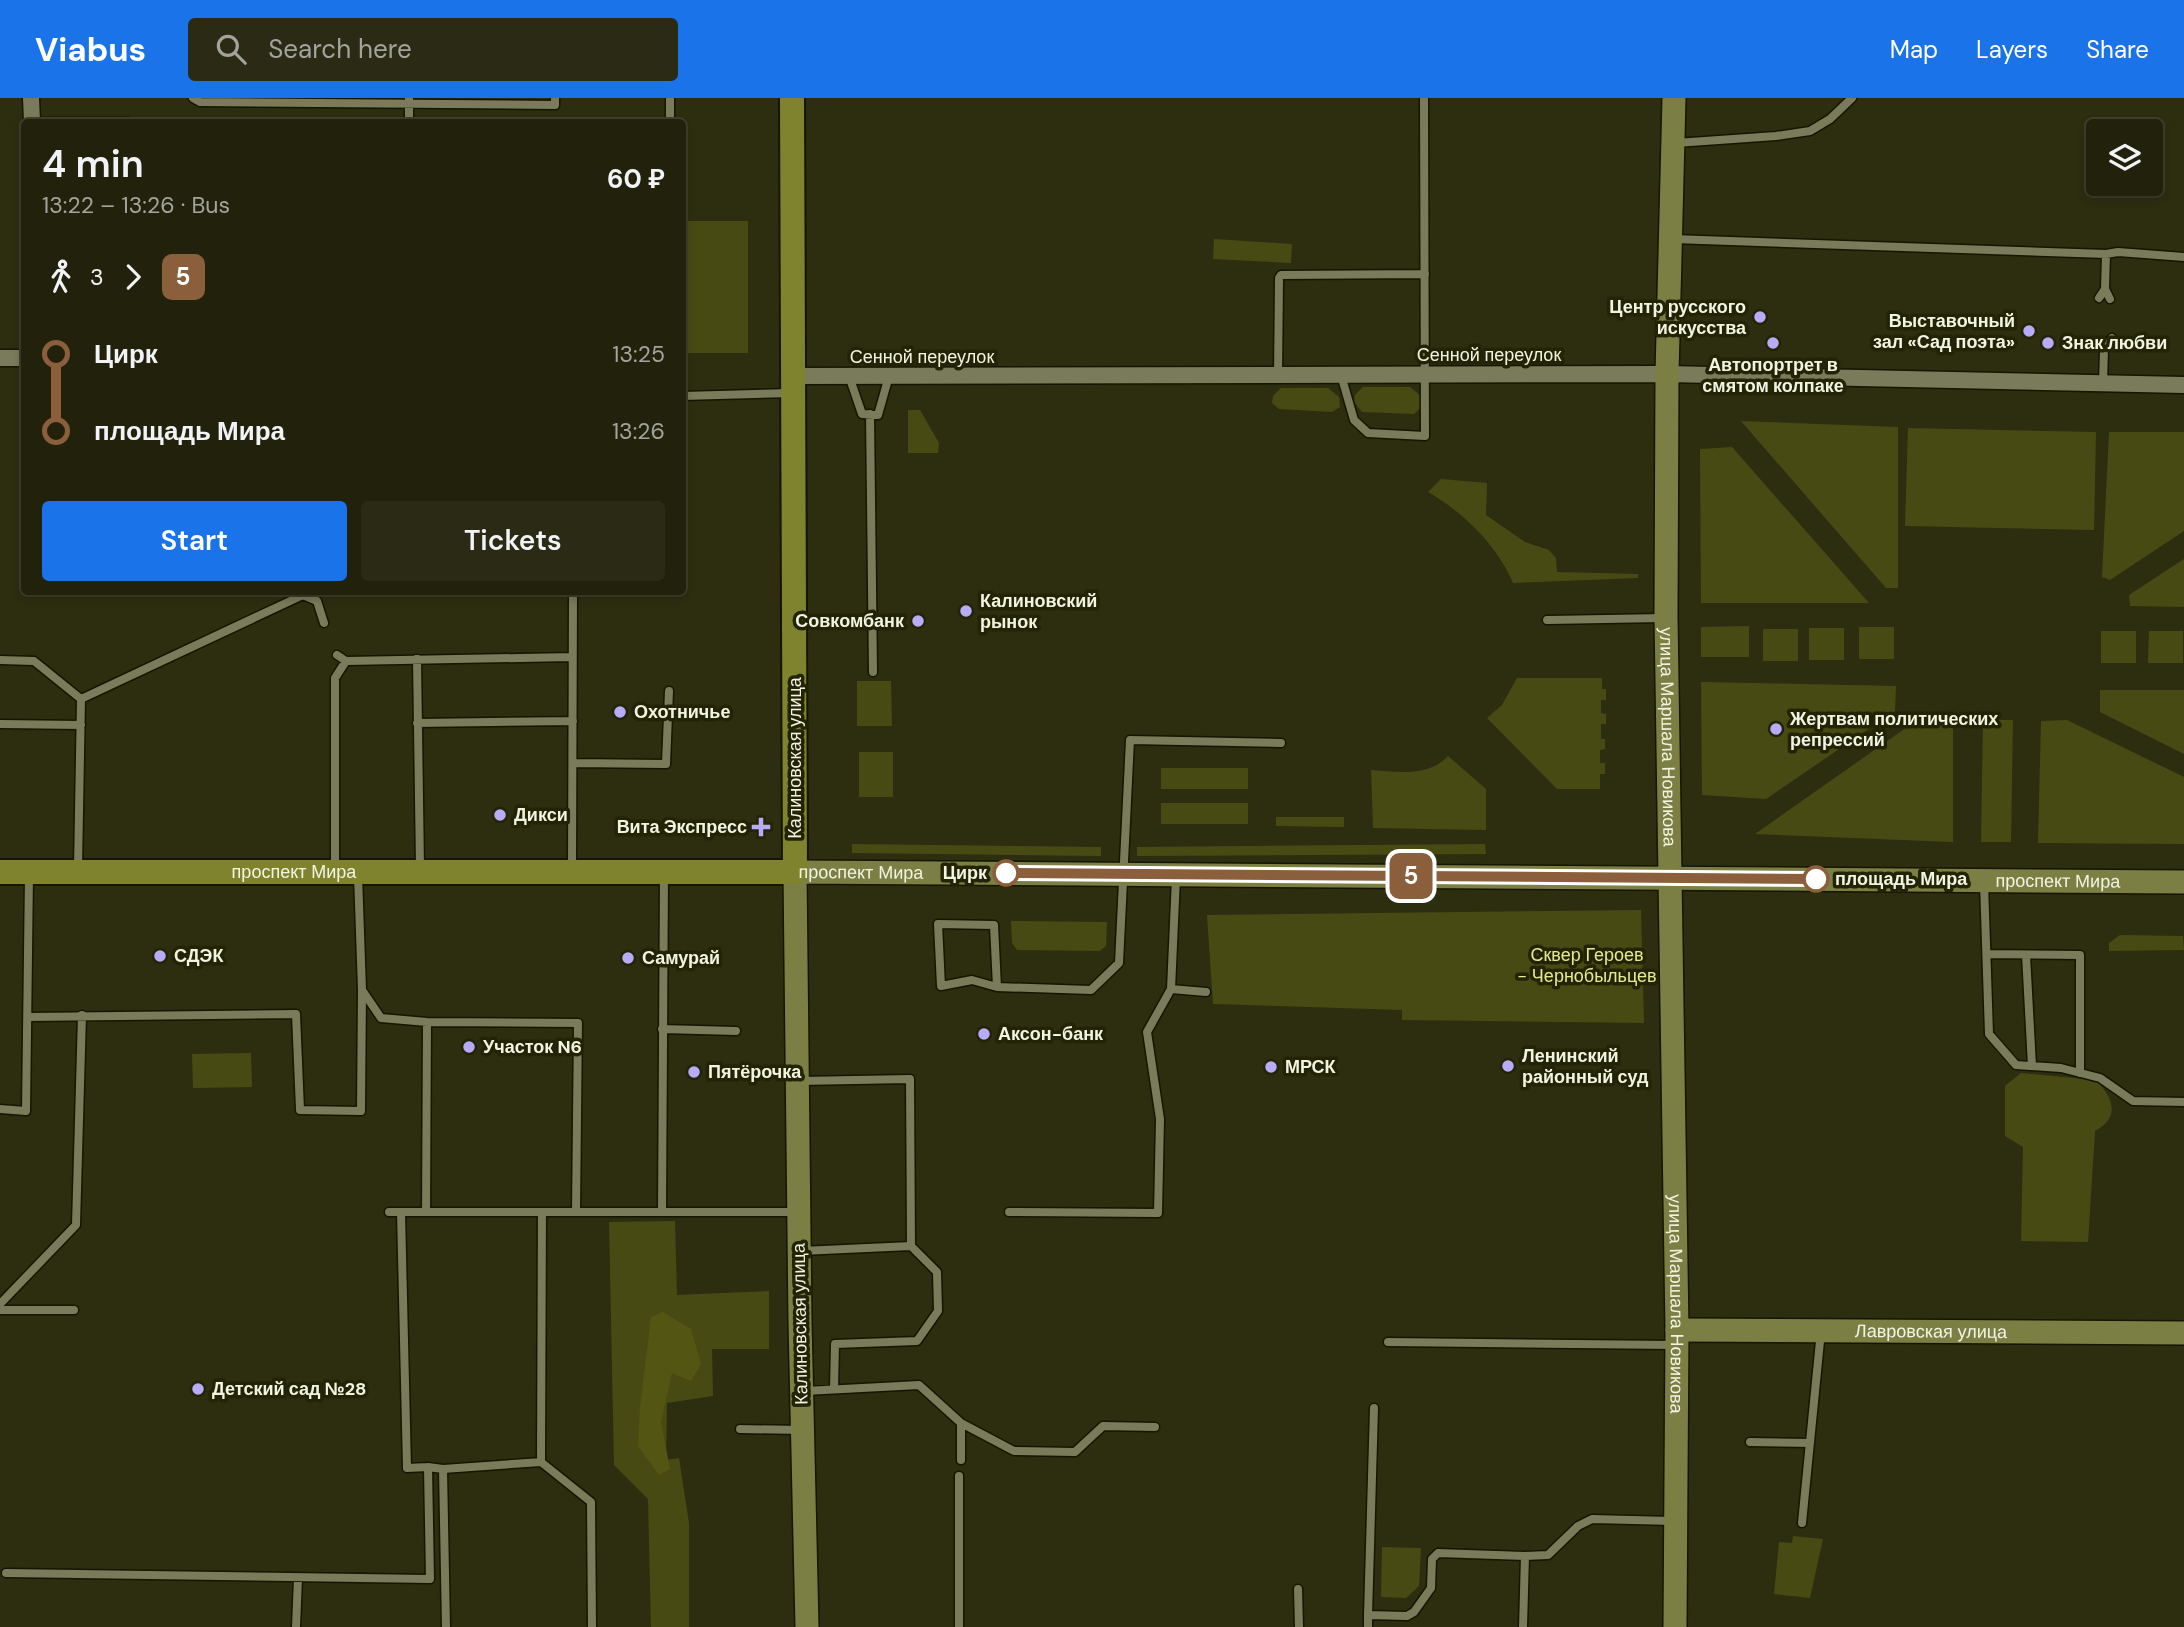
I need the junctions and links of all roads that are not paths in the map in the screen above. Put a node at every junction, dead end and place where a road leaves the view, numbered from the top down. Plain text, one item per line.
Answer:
1 (31, 98) edge
2 (194, 98) edge
3 (555, 98) edge
4 (670, 98) edge
5 (780, 98) edge
6 (792, 98) edge
7 (1424, 98) edge
8 (1674, 98) edge
9 (1852, 98) edge
10 (409, 101) edge
11 (32, 119) edge
12 (409, 119) edge
13 (670, 119) edge
14 (794, 138) junction
15 (1673, 143) junction
16 (1670, 239) junction
17 (2106, 254) junction
18 (2184, 257) edge
19 (1425, 274) junction
20 (2105, 289) junction
21 (2099, 298) dead end
22 (2110, 299) dead end
23 (2099, 338) dead end
24 (2112, 338) dead end
25 (2104, 350) junction
26 (0, 358) edge
27 (21, 358) edge
28 (1667, 374) junction
29 (1278, 375) junction
30 (1341, 375) junction
31 (1426, 375) junction
32 (849, 376) junction
33 (889, 376) junction
34 (793, 384) junction
35 (2104, 384) junction
36 (2184, 385) edge
37 (686, 396) edge
38 (870, 414) junction
39 (573, 595) edge
40 (1666, 617) junction
41 (1547, 620) dead end
42 (324, 623) dead end
43 (337, 655) dead end
44 (572, 657) junction
45 (416, 659) junction
46 (0, 660) edge
47 (346, 662) junction
48 (873, 672) dead end
49 (669, 691) dead end
50 (81, 699) junction
51 (572, 721) junction
52 (417, 723) junction
53 (0, 724) edge
54 (80, 725) junction
55 (1281, 743) dead end
56 (573, 763) junction
57 (78, 871) junction
58 (346, 871) junction
59 (420, 871) junction
60 (0, 872) edge
61 (29, 872) junction
62 (572, 872) junction
63 (664, 872) junction
64 (795, 872) junction
65 (1123, 875) junction
66 (1176, 875) junction
67 (1670, 877) junction
68 (1984, 880) junction
69 (2184, 882) edge
70 (1987, 954) junction
71 (2026, 955) junction
72 (997, 987) junction
73 (1171, 989) junction
74 (362, 990) junction
75 (1206, 992) dead end
76 (82, 1015) junction
77 (28, 1017) junction
78 (427, 1022) junction
79 (662, 1030) junction
80 (736, 1031) dead end
81 (2032, 1066) junction
82 (2080, 1073) junction
83 (797, 1081) junction
84 (2184, 1102) edge
85 (0, 1108) edge
86 (389, 1212) dead end
87 (401, 1212) junction
88 (426, 1212) junction
89 (542, 1212) junction
90 (576, 1212) junction
91 (662, 1212) junction
92 (799, 1212) junction
93 (1009, 1212) dead end
94 (911, 1246) junction
95 (799, 1251) junction
96 (0, 1304) edge
97 (0, 1310) edge
98 (74, 1310) dead end
99 (1821, 1331) junction
100 (2184, 1333) edge
101 (1677, 1338) junction
102 (1388, 1342) dead end
103 (834, 1389) junction
104 (802, 1391) junction
105 (1374, 1408) dead end
106 (961, 1423) junction
107 (1155, 1427) dead end
108 (740, 1429) dead end
109 (803, 1431) junction
110 (1750, 1442) dead end
111 (1810, 1443) junction
112 (961, 1460) dead end
113 (541, 1462) junction
114 (428, 1467) junction
115 (443, 1469) junction
116 (959, 1476) dead end
117 (1676, 1521) junction
118 (1802, 1524) dead end
119 (1525, 1556) junction
120 (6, 1573) dead end
121 (298, 1578) junction
122 (1298, 1589) dead end
123 (1368, 1615) junction
124 (296, 1627) edge
125 (446, 1627) edge
126 (593, 1627) edge
127 (807, 1627) edge
128 (959, 1627) edge
129 (1299, 1627) edge
130 (1368, 1627) edge
131 (1523, 1627) edge
132 (1675, 1627) edge

1 - 11 street
2 - 10 lane
3 - 10 lane
4 - 13 lane
5 - 14 street
6 - 14 main road, Калиновская улица
7 - 19 lane
8 - 15 main road, улица Маршала Новикова
9 - 15 lane
10 - 12 lane
14 - 34 main road, Калиновская улица
15 - 16 main road, улица Маршала Новикова
16 - 17 lane
16 - 28 main road, улица Маршала Новикова
17 - 18 lane
17 - 20 lane
19 - 29 lane
19 - 31 lane
20 - 21 lane
20 - 22 lane
23 - 25 lane
24 - 25 lane
25 - 35 lane
26 - 27 street
28 - 31 street, Сенной переулок
28 - 35 street, Сенной переулок
28 - 40 main road, улица Маршала Новикова
29 - 30 street, Сенной переулок
29 - 33 street, Сенной переулок
30 - 31 street, Сенной переулок
30 - 31 lane
32 - 33 street, Сенной переулок
32 - 34 street, Сенной переулок
32 - 38 lane
33 - 38 lane
34 - 37 lane
34 - 64 main road, Калиновская улица
35 - 36 street, Сенной переулок
38 - 48 lane
39 - 44 lane
40 - 41 lane
40 - 67 main road, улица Маршала Новикова
42 - 50 lane
43 - 47 lane
44 - 45 lane
44 - 51 lane
45 - 47 lane
45 - 52 lane
46 - 50 lane
47 - 58 lane
49 - 56 lane
50 - 54 lane
51 - 52 lane
51 - 56 lane
52 - 59 lane
53 - 54 lane
54 - 57 lane
55 - 65 lane
56 - 62 lane
57 - 58 main road, проспект Мира
57 - 61 main road, проспект Мира
58 - 59 main road, проспект Мира
58 - 74 lane
59 - 62 main road, проспект Мира
60 - 61 main road, проспект Мира
61 - 77 lane
62 - 63 main road, проспект Мира
63 - 64 main road, проспект Мира
63 - 79 lane
64 - 65 main road, проспект Мира
64 - 83 main road, Калиновская улица
65 - 66 main road, проспект Мира
65 - 72 lane
66 - 67 main road, проспект Мира
66 - 73 lane
67 - 68 main road, проспект Мира
67 - 101 main road, улица Маршала Новикова
68 - 69 main road, проспект Мира
68 - 70 lane
70 - 71 lane
70 - 81 lane
71 - 81 lane
71 - 82 lane
72 - 72 lane
73 - 75 lane
73 - 93 lane
74 - 76 lane
74 - 78 lane
76 - 77 lane
76 - 96 lane
77 - 85 lane
78 - 88 lane
78 - 90 lane
79 - 80 lane
79 - 91 lane
81 - 82 lane
82 - 84 lane
83 - 92 main road, Калиновская улица
83 - 94 lane
86 - 87 lane
87 - 88 lane
87 - 114 lane
88 - 89 lane
89 - 90 lane
89 - 113 lane
90 - 91 lane
91 - 92 lane
92 - 95 main road, Калиновская улица
94 - 95 lane
94 - 103 lane
95 - 104 main road, Калиновская улица
97 - 98 lane
99 - 100 main road, Лавровская улица
99 - 101 main road, Лавровская улица
99 - 111 lane
101 - 102 lane
101 - 117 main road, улица Маршала Новикова
103 - 104 lane
103 - 106 lane
104 - 109 main road, Калиновская улица
105 - 123 lane
106 - 107 lane
106 - 112 lane
108 - 109 lane
109 - 127 main road, Калиновская улица
110 - 111 lane
111 - 118 lane
113 - 115 lane
113 - 126 lane
114 - 115 lane
114 - 121 lane
115 - 125 lane
116 - 128 lane
117 - 119 lane
117 - 132 main road, улица Маршала Новикова
119 - 123 lane
119 - 131 lane
120 - 121 lane
121 - 124 lane
122 - 129 lane
123 - 130 lane

